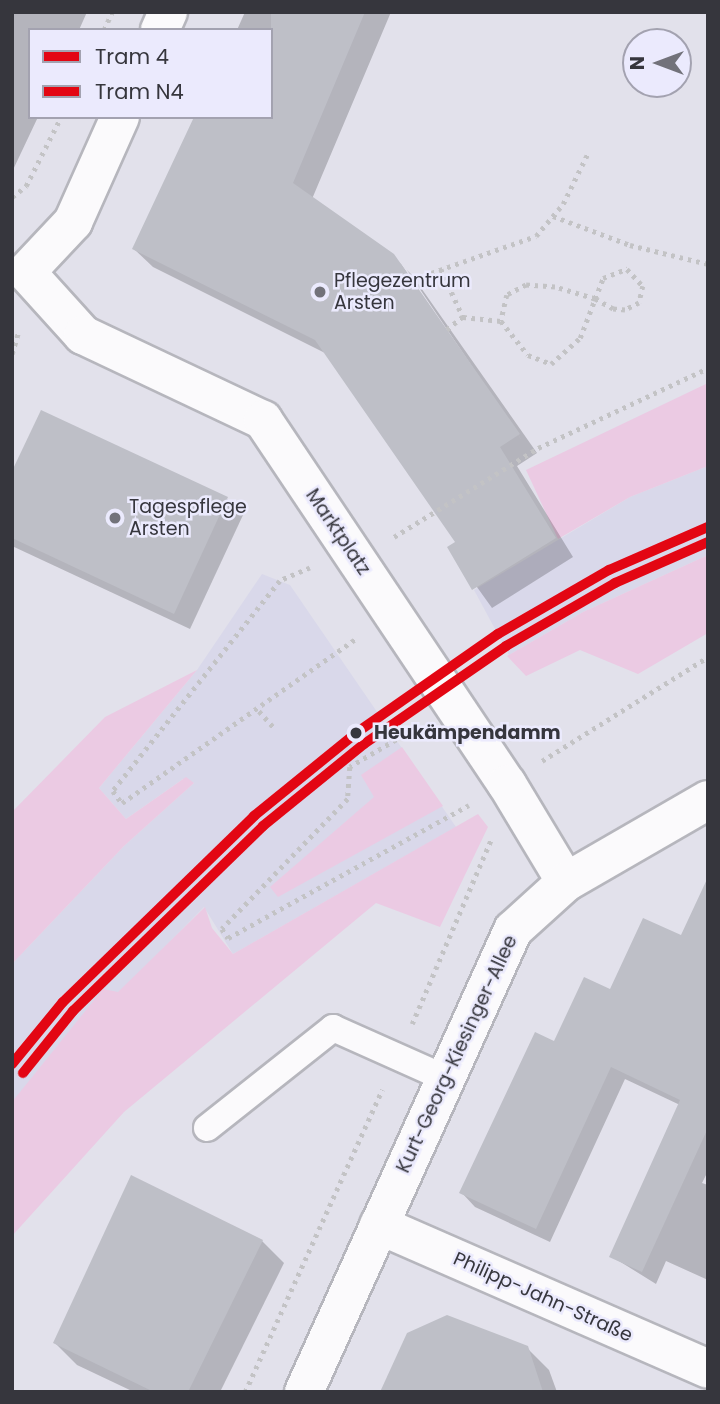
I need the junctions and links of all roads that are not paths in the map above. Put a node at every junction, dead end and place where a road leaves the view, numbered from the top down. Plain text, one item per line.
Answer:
1 (168, 12) edge
2 (161, 28) edge
3 (119, 119) edge
4 (19, 272) edge
5 (708, 800) edge
6 (566, 882) junction
7 (445, 1078) junction
8 (207, 1128) dead end
9 (379, 1225) junction
10 (708, 1369) edge
11 (304, 1392) edge

1 - 2 street
3 - 4 street
4 - 6 street, Marktplatz
5 - 6 street, Kurt-Georg-Kiesinger-Allee
6 - 7 street, Kurt-Georg-Kiesinger-Allee
7 - 8 lane
7 - 9 street, Kurt-Georg-Kiesinger-Allee
9 - 10 street, Philipp-Jahn-Straße
9 - 11 street, Kurt-Georg-Kiesinger-Allee

